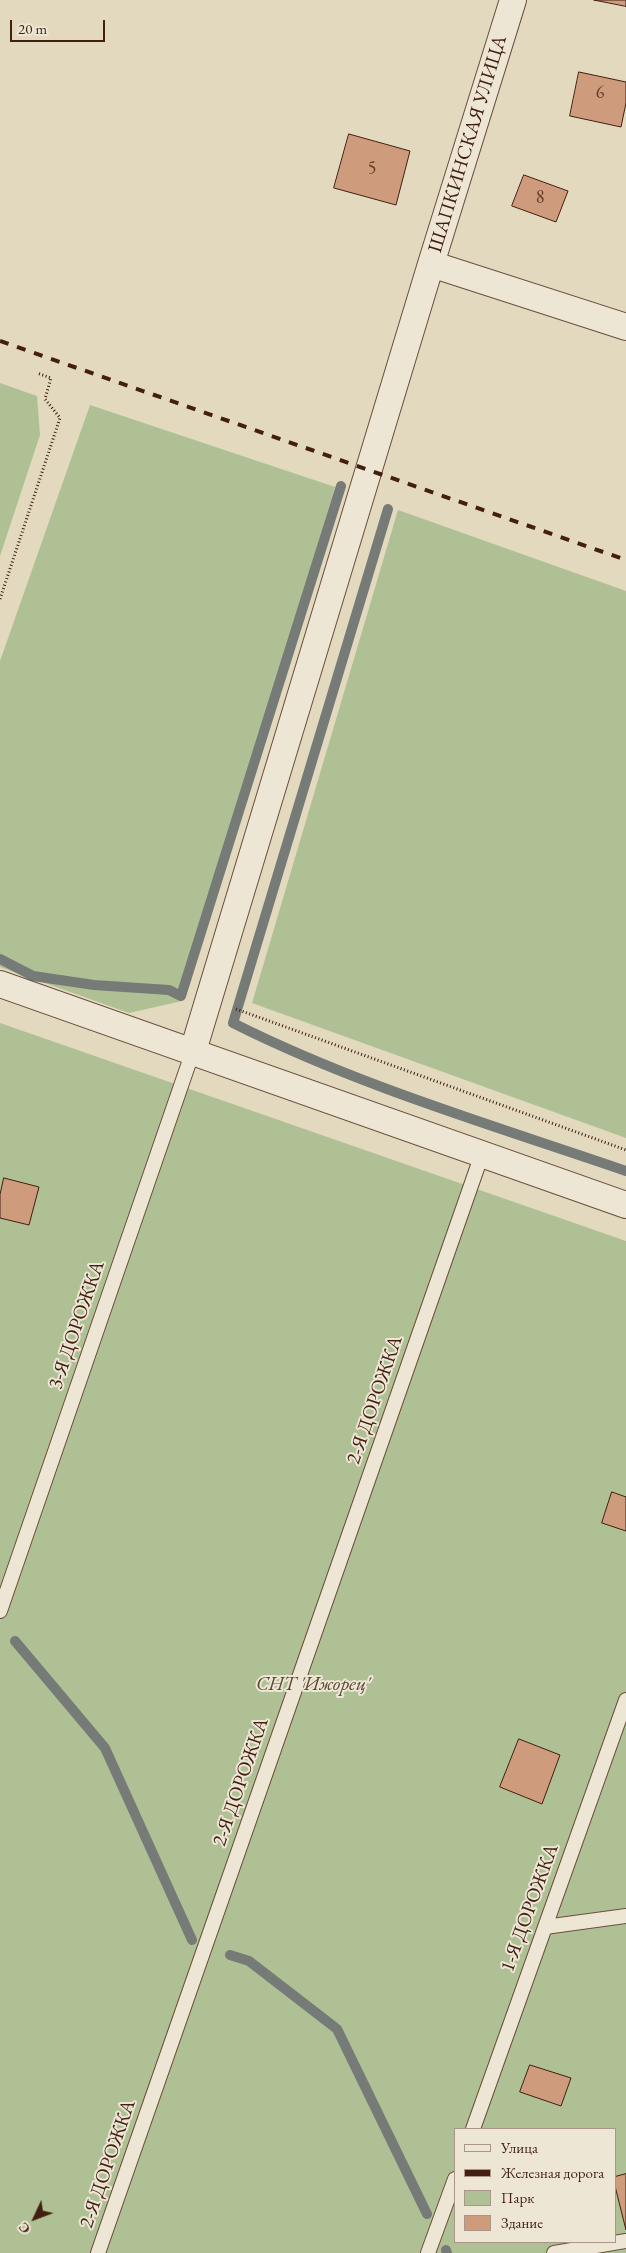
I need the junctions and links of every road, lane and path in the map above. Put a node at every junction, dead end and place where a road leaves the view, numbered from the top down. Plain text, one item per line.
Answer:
1 (513, 0) edge
2 (430, 264) junction
3 (626, 327) edge
4 (37, 373) dead end
5 (0, 599) edge
6 (0, 984) edge
7 (252, 1015) dead end
8 (193, 1051) junction
9 (626, 1150) edge
10 (482, 1154) junction
11 (626, 1205) edge
12 (0, 1611) edge
13 (626, 1700) edge
14 (626, 1916) edge
15 (545, 1927) junction
16 (473, 2128) edge
17 (454, 2182) edge
18 (614, 2243) edge
19 (98, 2253) edge
20 (428, 2253) edge
21 (554, 2253) edge

1 - 2 street, ШАПКИНСКАЯ УЛИЦА
2 - 3 street, ШАПКИНСКАЯ УЛИЦА
2 - 8 street
4 - 5 path
6 - 8 street
7 - 9 path
8 - 10 street
8 - 12 lane, 3-Я ДОРОЖКА
10 - 11 street
10 - 19 lane, 2-Я ДОРОЖКА
13 - 15 lane, 1-Я ДОРОЖКА
14 - 15 lane
15 - 16 lane, 1-Я ДОРОЖКА
17 - 20 lane
18 - 21 lane

